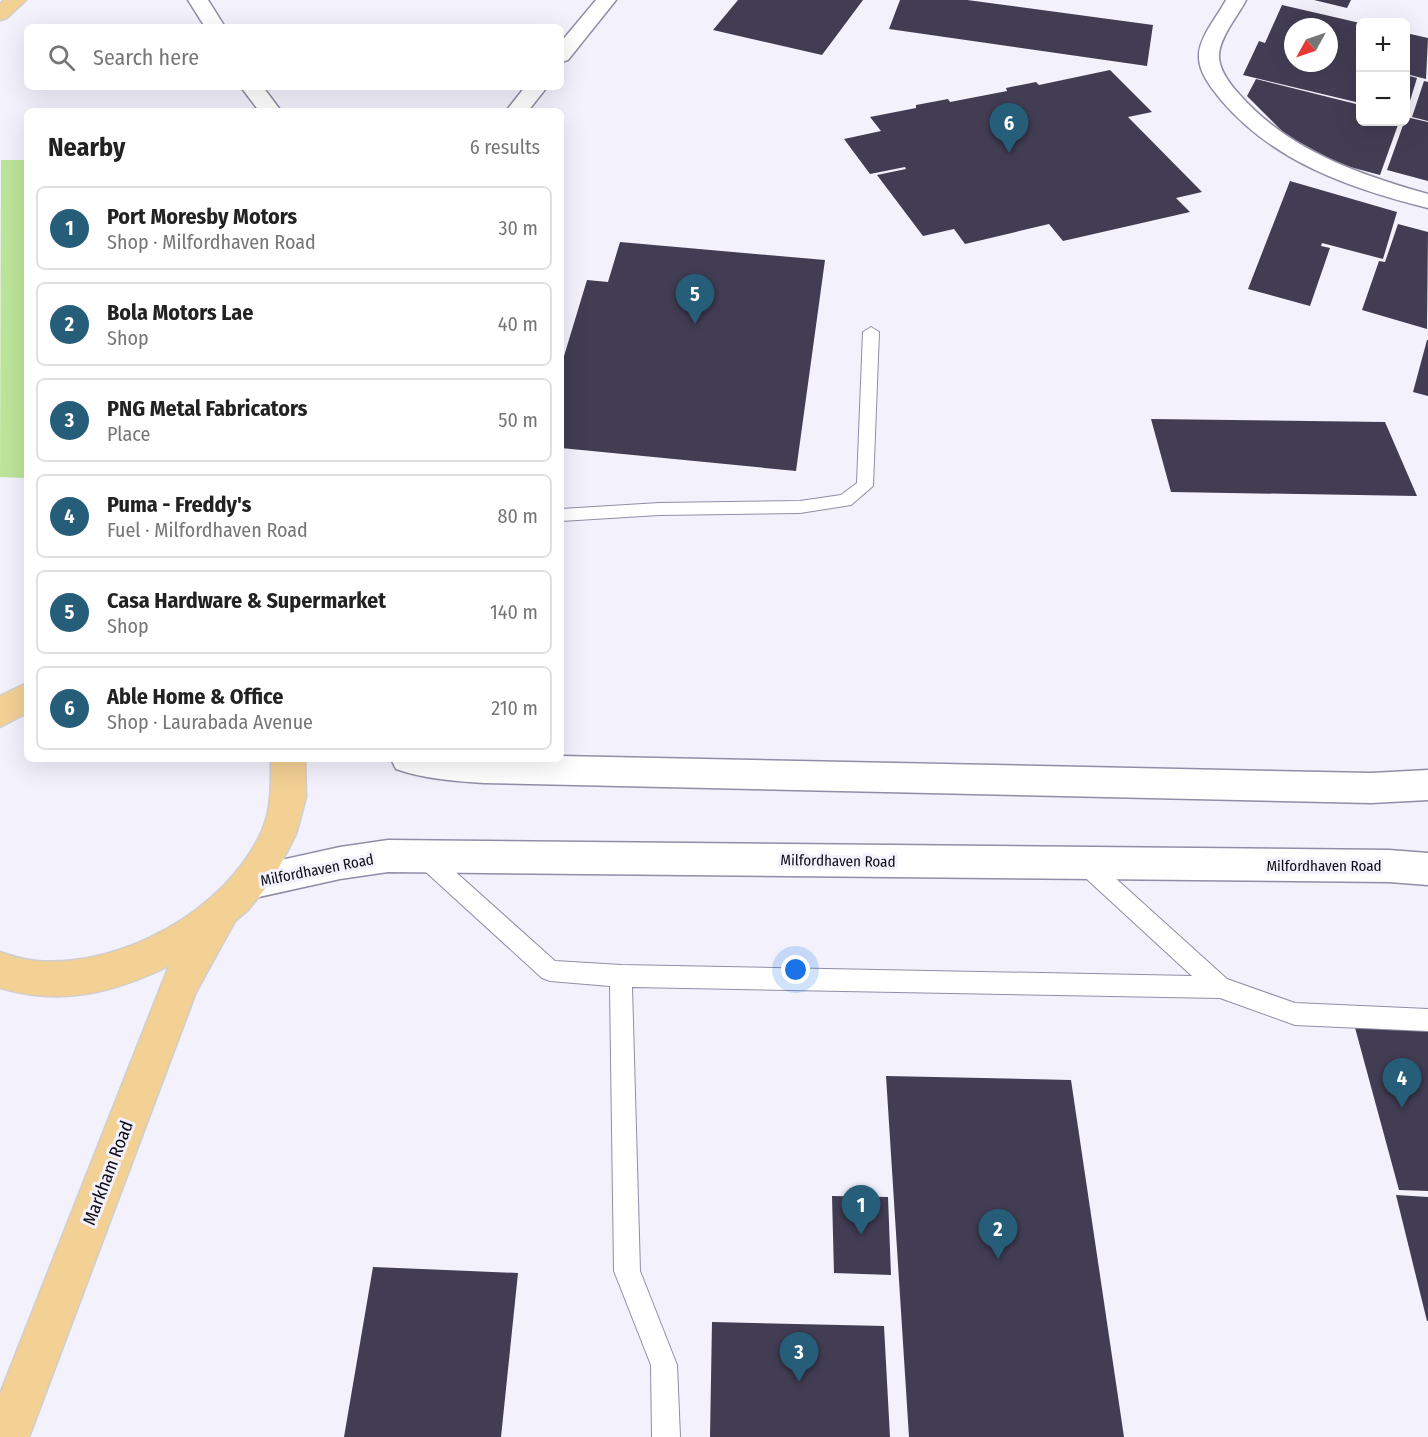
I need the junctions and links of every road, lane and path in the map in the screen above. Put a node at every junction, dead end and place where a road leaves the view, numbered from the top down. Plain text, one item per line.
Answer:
1 (198, 0) edge
2 (606, 0) edge
3 (1236, 0) edge
4 (213, 24) edge
5 (564, 52) edge
6 (254, 90) edge
7 (534, 90) edge
8 (268, 108) edge
9 (519, 108) edge
10 (1428, 201) edge
11 (871, 332) dead end
12 (564, 515) edge
13 (288, 762) edge
14 (421, 762) edge
15 (1428, 785) edge
16 (423, 856) junction
17 (1085, 864) junction
18 (1428, 869) edge
19 (250, 883) junction
20 (220, 914) junction
21 (0, 970) edge
22 (621, 976) junction
23 (1220, 987) junction
24 (1428, 1020) edge
25 (6, 1437) edge
26 (666, 1437) edge

1 - 4 main road
2 - 5 main road
3 - 10 main road
6 - 8 main road
7 - 9 main road
11 - 12 lane
13 - 19 main road
14 - 15 main road
16 - 17 main road, Milfordhaven Road
16 - 19 main road, Milfordhaven Road
16 - 22 lane
17 - 18 main road, Milfordhaven Road
17 - 23 lane
19 - 20 main road
20 - 21 main road
20 - 25 main road, Markham Road
22 - 23 lane
22 - 26 lane
23 - 24 lane

